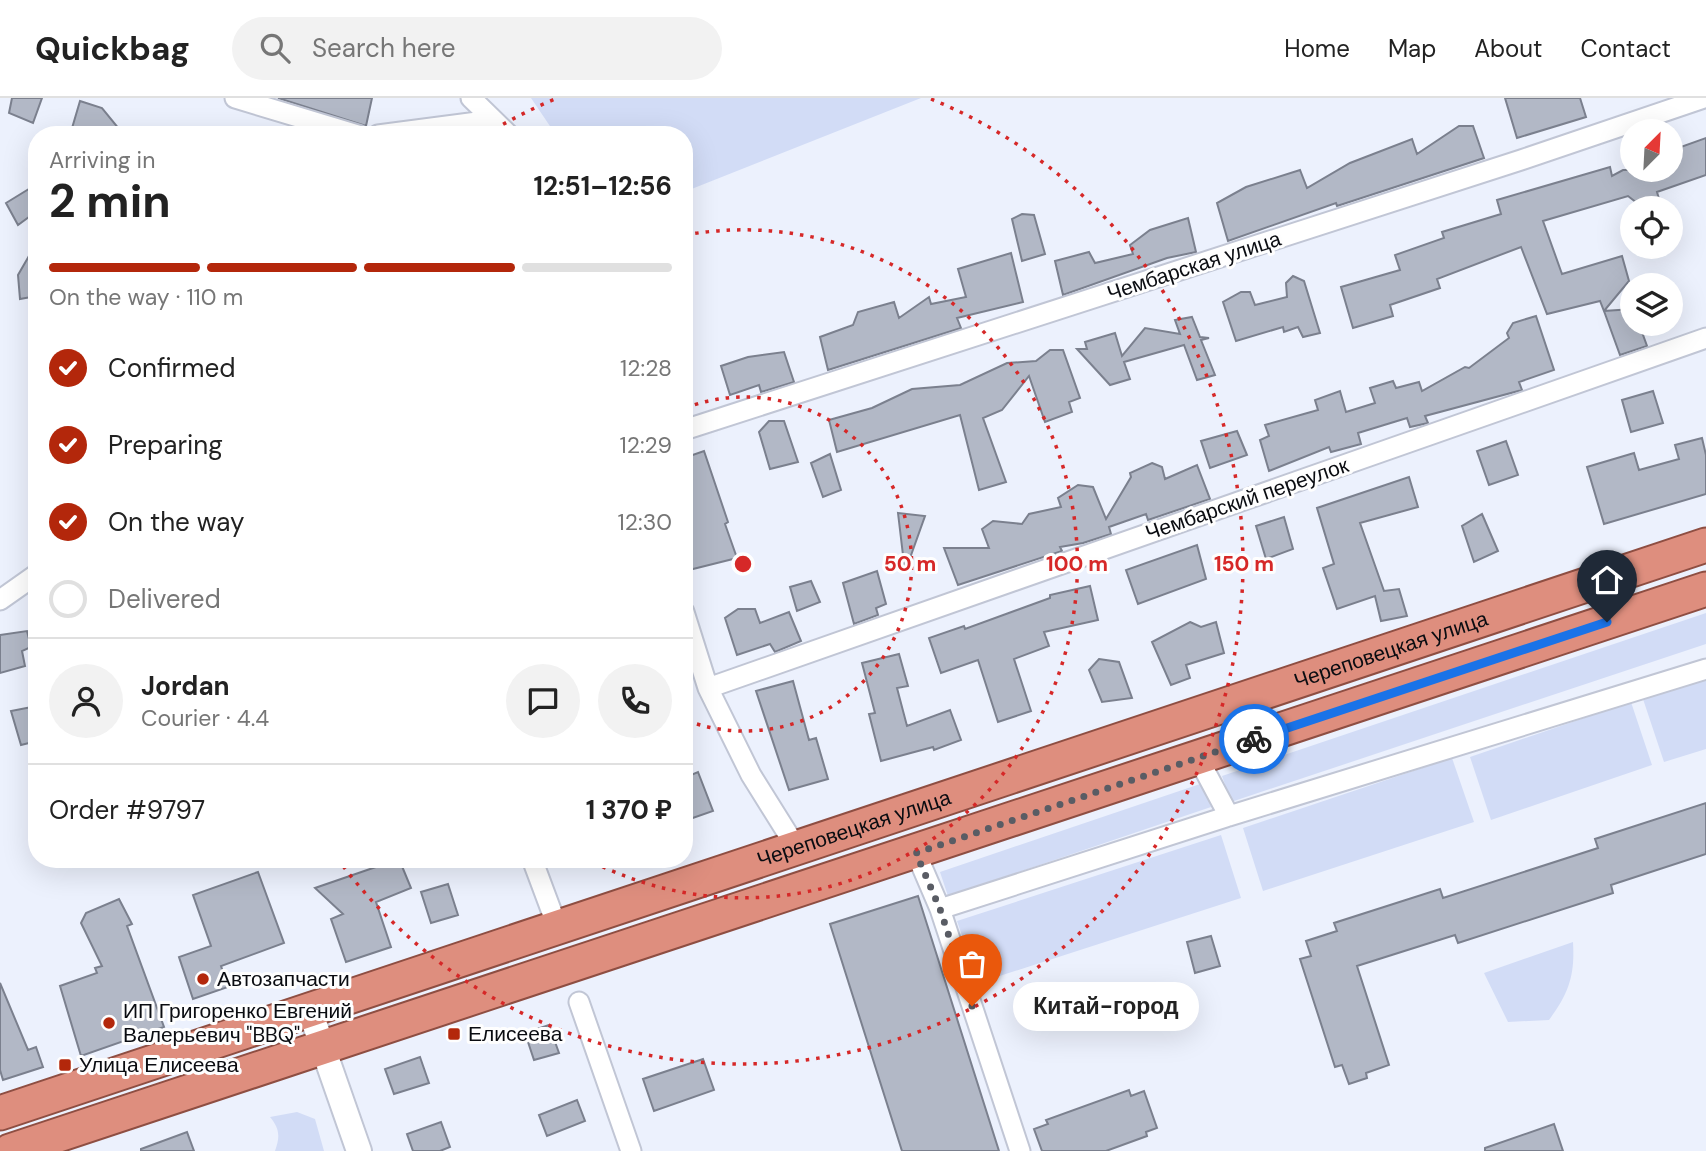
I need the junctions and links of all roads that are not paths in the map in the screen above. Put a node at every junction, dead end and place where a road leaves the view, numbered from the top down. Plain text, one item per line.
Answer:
1 (235, 98) edge
2 (471, 98) edge
3 (1703, 98) edge
4 (493, 120) junction
5 (328, 126) edge
6 (447, 126) edge
7 (499, 126) edge
8 (1706, 338) edge
9 (693, 427) edge
10 (1706, 545) edge
11 (28, 580) edge
12 (1706, 589) edge
13 (0, 600) edge
14 (693, 640) edge
15 (1706, 669) edge
16 (708, 688) junction
17 (1198, 758) junction
18 (1229, 816) junction
19 (796, 847) junction
20 (916, 853) junction
21 (535, 868) edge
22 (940, 909) junction
23 (557, 926) junction
24 (579, 1002) dead end
25 (309, 1008) junction
26 (322, 1045) junction
27 (0, 1113) edge
28 (10, 1151) edge
29 (359, 1151) edge
30 (631, 1151) edge
31 (1020, 1151) edge

1 - 5 street
2 - 4 street
3 - 9 street, Чембарская улица
4 - 6 street
4 - 7 street
8 - 16 street, Чембарский переулок
10 - 19 highway, Череповецкая улица
11 - 13 street
12 - 17 highway, Череповецкая улица
14 - 16 street
15 - 18 street
16 - 19 street
17 - 18 street
17 - 20 highway, Череповецкая улица
18 - 22 street
19 - 23 highway, Череповецкая улица
20 - 22 street
20 - 26 highway, Череповецкая улица
21 - 23 street
22 - 31 street
23 - 25 highway, Череповецкая улица
24 - 30 street
25 - 26 street
25 - 27 highway, Череповецкая улица
26 - 28 highway, Череповецкая улица
26 - 29 street

